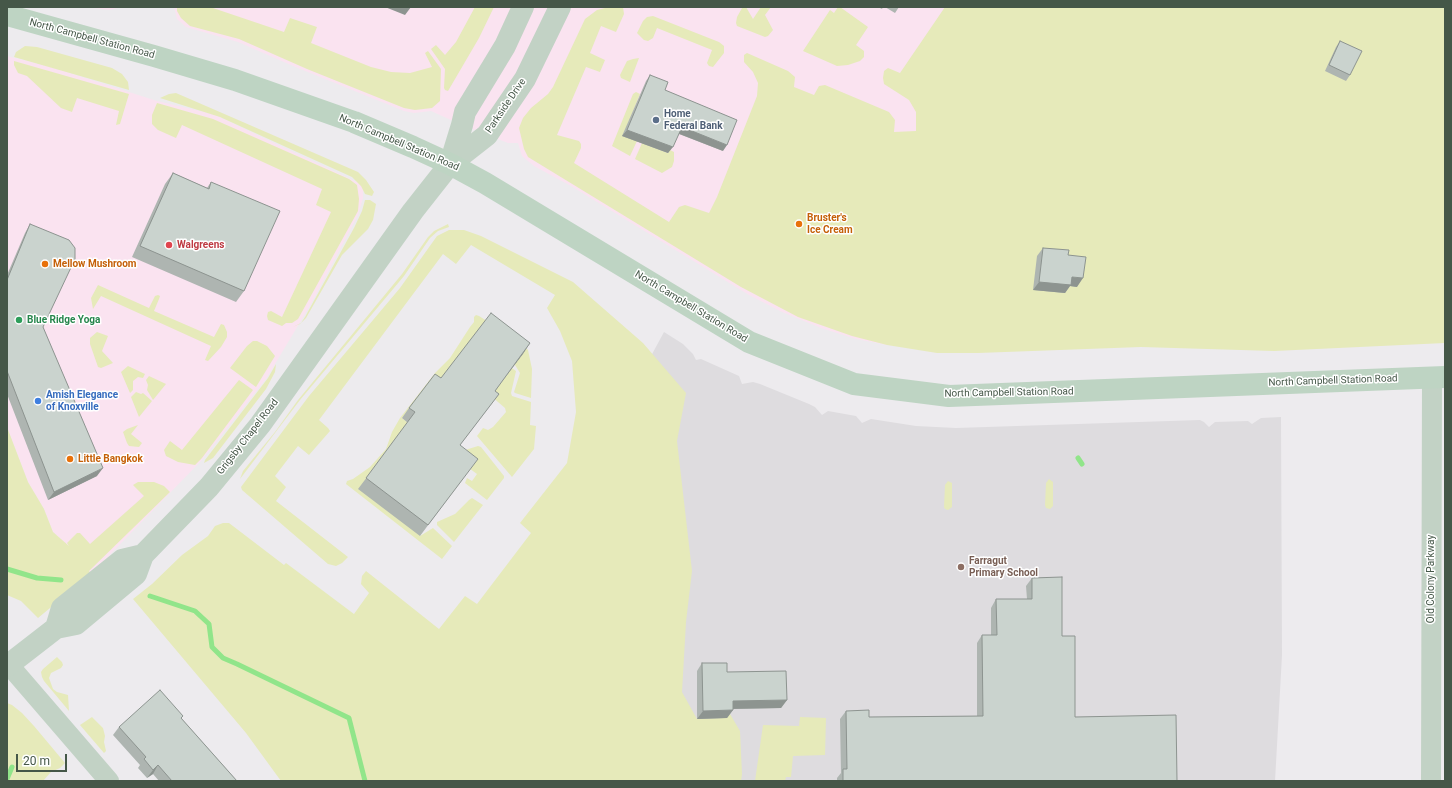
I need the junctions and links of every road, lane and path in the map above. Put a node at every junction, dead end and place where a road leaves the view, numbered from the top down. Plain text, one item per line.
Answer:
1 (523, 7) edge
2 (560, 7) edge
3 (7, 15) edge
4 (450, 164) junction
5 (1438, 377) edge
6 (8, 665) edge
7 (1438, 743) edge
8 (109, 781) edge
9 (1431, 781) edge

1 - 4 street
2 - 4 street, Parkside Drive
3 - 4 main road, North Campbell Station Road
4 - 5 main road, North Campbell Station Road
4 - 6 street, Grigsby Chapel Road
5 - 7 street, Old Colony Parkway
6 - 8 street
7 - 9 street, Old Colony Parkway

